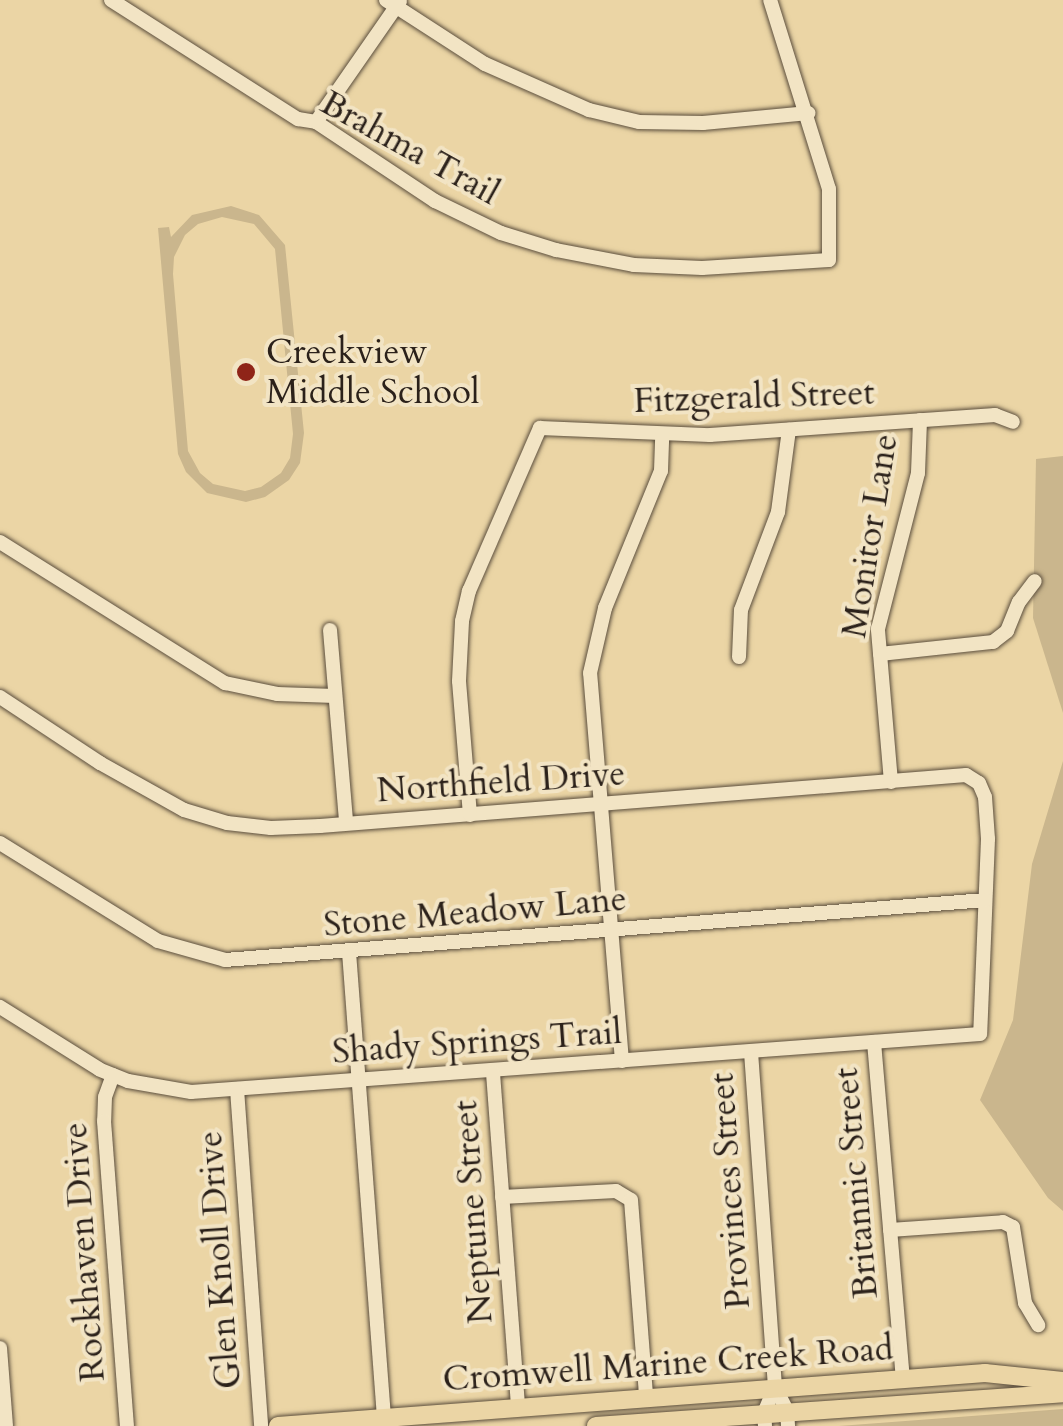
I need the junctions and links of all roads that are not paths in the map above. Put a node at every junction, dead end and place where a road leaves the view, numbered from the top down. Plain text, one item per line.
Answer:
1 (111, 0) edge
2 (770, 0) edge
3 (394, 2) edge
4 (809, 113) junction
5 (316, 122) junction
6 (920, 420) junction
7 (1014, 422) dead end
8 (790, 430) junction
9 (662, 435) junction
10 (0, 542) edge
11 (1035, 581) dead end
12 (330, 630) dead end
13 (880, 654) junction
14 (738, 657) dead end
15 (335, 696) junction
16 (0, 697) edge
17 (891, 782) junction
18 (600, 805) junction
19 (470, 814) junction
20 (346, 822) junction
21 (0, 844) edge
22 (985, 900) junction
23 (612, 930) junction
24 (349, 952) junction
25 (1, 1011) edge
26 (874, 1042) junction
27 (750, 1052) junction
28 (622, 1061) junction
29 (493, 1072) junction
30 (114, 1075) junction
31 (361, 1081) junction
32 (237, 1089) junction
33 (502, 1197) junction
34 (890, 1230) junction
35 (1038, 1325) dead end
36 (0, 1348) edge
37 (903, 1379) junction
38 (1063, 1381) edge
39 (775, 1387) junction
40 (1063, 1393) edge
41 (646, 1397) junction
42 (519, 1416) edge
43 (384, 1418) junction
44 (787, 1419) edge
45 (764, 1420) edge
46 (6, 1426) edge
47 (126, 1426) edge
48 (261, 1426) edge
49 (278, 1426) edge
50 (596, 1426) edge

1 - 5 street, Brahma Trail
2 - 4 street
3 - 4 street
3 - 5 street
4 - 5 street, Brahma Trail
6 - 7 street, Fitzgerald Street
6 - 8 street, Fitzgerald Street
6 - 13 street, Monitor Lane
8 - 9 street, Fitzgerald Street
8 - 14 street
9 - 18 street
9 - 19 street, Fitzgerald Street
10 - 15 street
11 - 13 street
12 - 15 street
13 - 17 street, Monitor Lane
15 - 20 street
16 - 20 street, Northfield Drive
17 - 18 street, Northfield Drive
17 - 22 street, Northfield Drive
18 - 19 street, Northfield Drive
18 - 23 street
19 - 20 street, Northfield Drive
21 - 24 street, Stone Meadow Lane
22 - 23 street, Stone Meadow Lane
22 - 26 street, Shady Springs Trail
23 - 24 street, Stone Meadow Lane
23 - 28 street
24 - 31 street
25 - 30 street, Shady Springs Trail
26 - 27 street, Shady Springs Trail
26 - 34 street, Britannic Street
27 - 28 street, Shady Springs Trail
27 - 39 street, Provinces Street
28 - 29 street, Shady Springs Trail
29 - 31 street, Shady Springs Trail
29 - 33 street, Neptune Street
30 - 32 street, Shady Springs Trail
30 - 47 street, Rockhaven Drive
31 - 32 street, Shady Springs Trail
31 - 43 street
32 - 48 street, Glen Knoll Drive
33 - 41 street
33 - 42 street, Neptune Street
34 - 35 street
34 - 37 street, Britannic Street
36 - 46 street
37 - 38 main road, Cromwell Marine Creek Road
37 - 39 main road, Cromwell Marine Creek Road
39 - 41 main road, Cromwell Marine Creek Road
39 - 44 street
39 - 45 street
40 - 44 main road, Cromwell Marine Creek Road
41 - 42 main road, Cromwell Marine Creek Road
42 - 43 main road, Cromwell Marine Creek Road
43 - 49 main road, Cromwell Marine Creek Road
44 - 45 main road, Cromwell Marine Creek Road
45 - 50 main road, Cromwell Marine Creek Road

